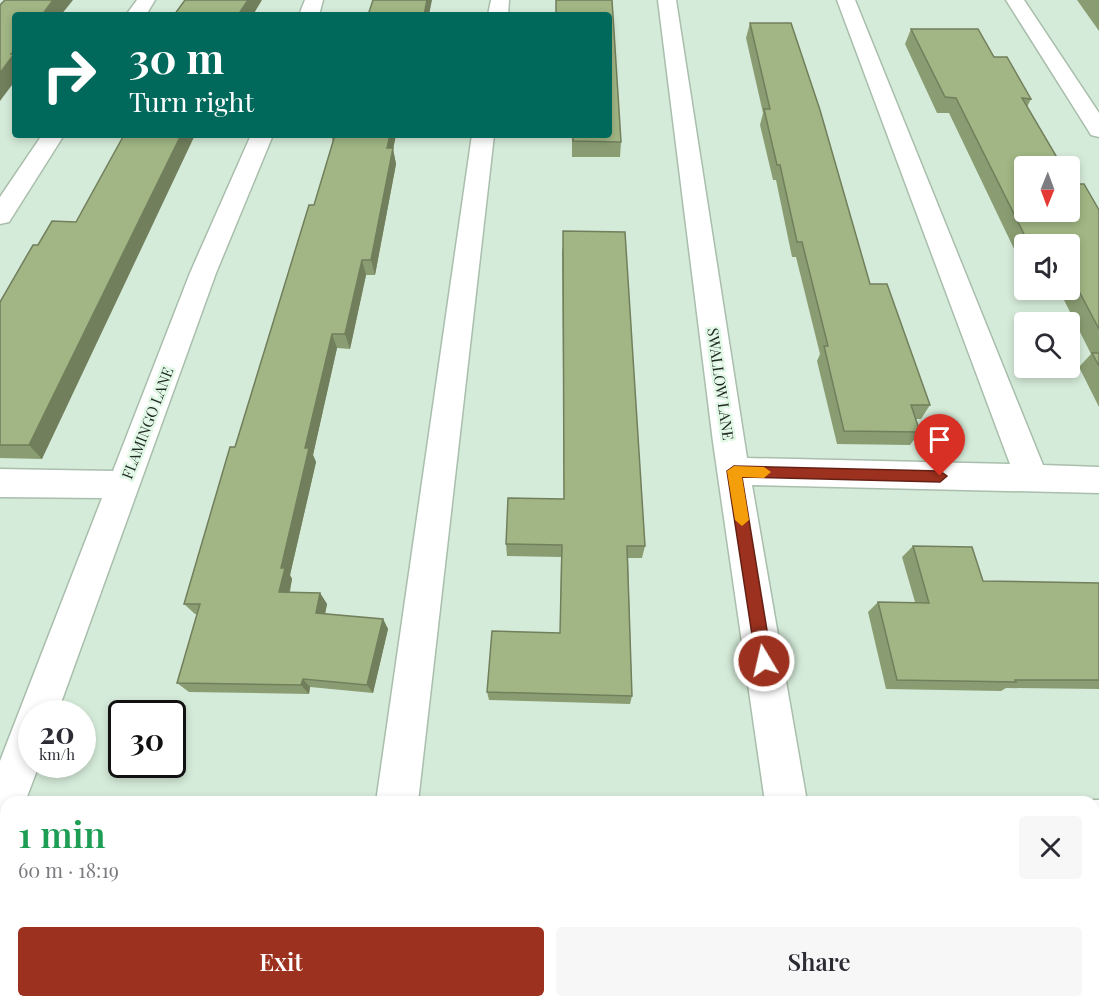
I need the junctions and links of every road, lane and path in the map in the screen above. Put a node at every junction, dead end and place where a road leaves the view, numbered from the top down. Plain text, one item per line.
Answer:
1 (667, 0) edge
2 (846, 0) edge
3 (1015, 0) edge
4 (1099, 130) edge
5 (51, 138) edge
6 (261, 138) edge
7 (483, 138) edge
8 (0, 216) edge
9 (734, 471) junction
10 (1032, 479) junction
11 (1099, 480) edge
12 (0, 483) edge
13 (124, 485) junction
14 (43, 700) edge
15 (18, 766) edge
16 (7, 796) edge
17 (398, 796) edge
18 (785, 796) edge

1 - 9 street, SWALLOW LANE
2 - 10 street
3 - 4 street
5 - 8 street
6 - 13 street, FLAMINGO LANE
7 - 17 street
9 - 10 street
9 - 18 street, SWALLOW LANE
10 - 11 street
12 - 13 street
13 - 14 street, FLAMINGO LANE
15 - 16 street

